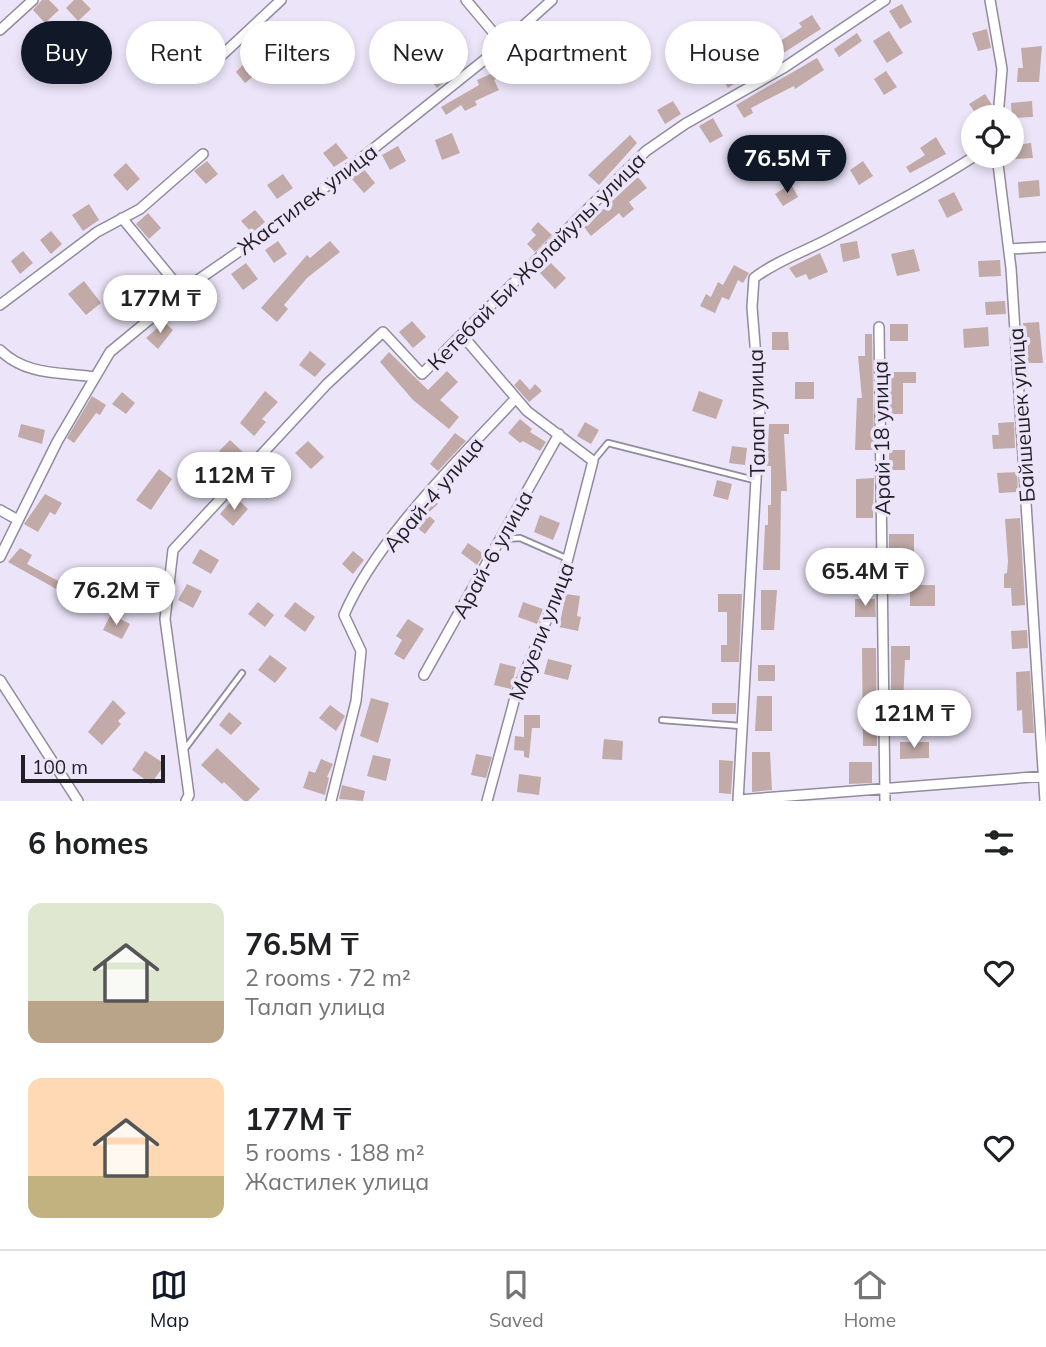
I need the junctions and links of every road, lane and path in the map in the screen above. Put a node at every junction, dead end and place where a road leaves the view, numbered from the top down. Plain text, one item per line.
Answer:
1 (33, 0) edge
2 (281, 0) edge
3 (466, 0) edge
4 (552, 0) edge
5 (885, 0) edge
6 (990, 0) edge
7 (484, 21) edge
8 (529, 21) edge
9 (0, 30) edge
10 (226, 51) edge
11 (482, 61) edge
12 (999, 105) edge
13 (203, 154) dead end
14 (961, 165) edge
15 (999, 168) edge
16 (122, 218) junction
17 (1046, 247) edge
18 (1009, 249) junction
19 (183, 292) junction
20 (0, 305) edge
21 (879, 327) dead end
22 (462, 335) junction
23 (0, 350) edge
24 (95, 377) junction
25 (516, 398) junction
26 (559, 434) junction
27 (593, 461) junction
28 (757, 480) junction
29 (0, 510) edge
30 (18, 520) junction
31 (500, 539) junction
32 (0, 557) edge
33 (569, 559) junction
34 (242, 673) dead end
35 (424, 675) dead end
36 (0, 680) edge
37 (662, 720) dead end
38 (742, 726) junction
39 (184, 751) junction
40 (1044, 776) edge
41 (885, 789) junction
42 (78, 801) edge
43 (186, 801) edge
44 (331, 801) edge
45 (487, 801) edge
46 (738, 801) edge
47 (885, 801) edge
48 (1045, 801) edge

1 - 9 street
2 - 10 street
3 - 7 street
4 - 8 street, Жастилек улица
5 - 22 street, Кетебай Би Жолайулы улица
6 - 12 street
11 - 19 street, Жастилек улица
13 - 16 street
14 - 28 street, Талап улица
15 - 18 street, Байшешек улица
16 - 19 street
16 - 20 street
17 - 18 street
18 - 40 street, Байшешек улица
19 - 24 street, Жастилек улица
21 - 41 street, Арай-18 улица
22 - 25 street
22 - 39 street, Кетебай Би Жолайулы улица
23 - 24 street
24 - 30 street, Жастилек улица
25 - 26 street
25 - 44 street, Арай-4 улица
26 - 27 street
26 - 31 street, Арай-6 улица
27 - 28 lane
27 - 33 street, Мауели улица
28 - 38 street, Талап улица
29 - 30 street
30 - 32 street, Жастилек улица
31 - 33 lane
31 - 35 street, Арай-6 улица
33 - 45 street, Мауели улица
34 - 39 lane
36 - 42 street
37 - 38 lane
38 - 46 street, Талап улица
39 - 43 street, Кетебай Би Жолайулы улица
40 - 41 street
40 - 48 street, Байшешек улица
41 - 46 street
41 - 47 street, Арай-18 улица

